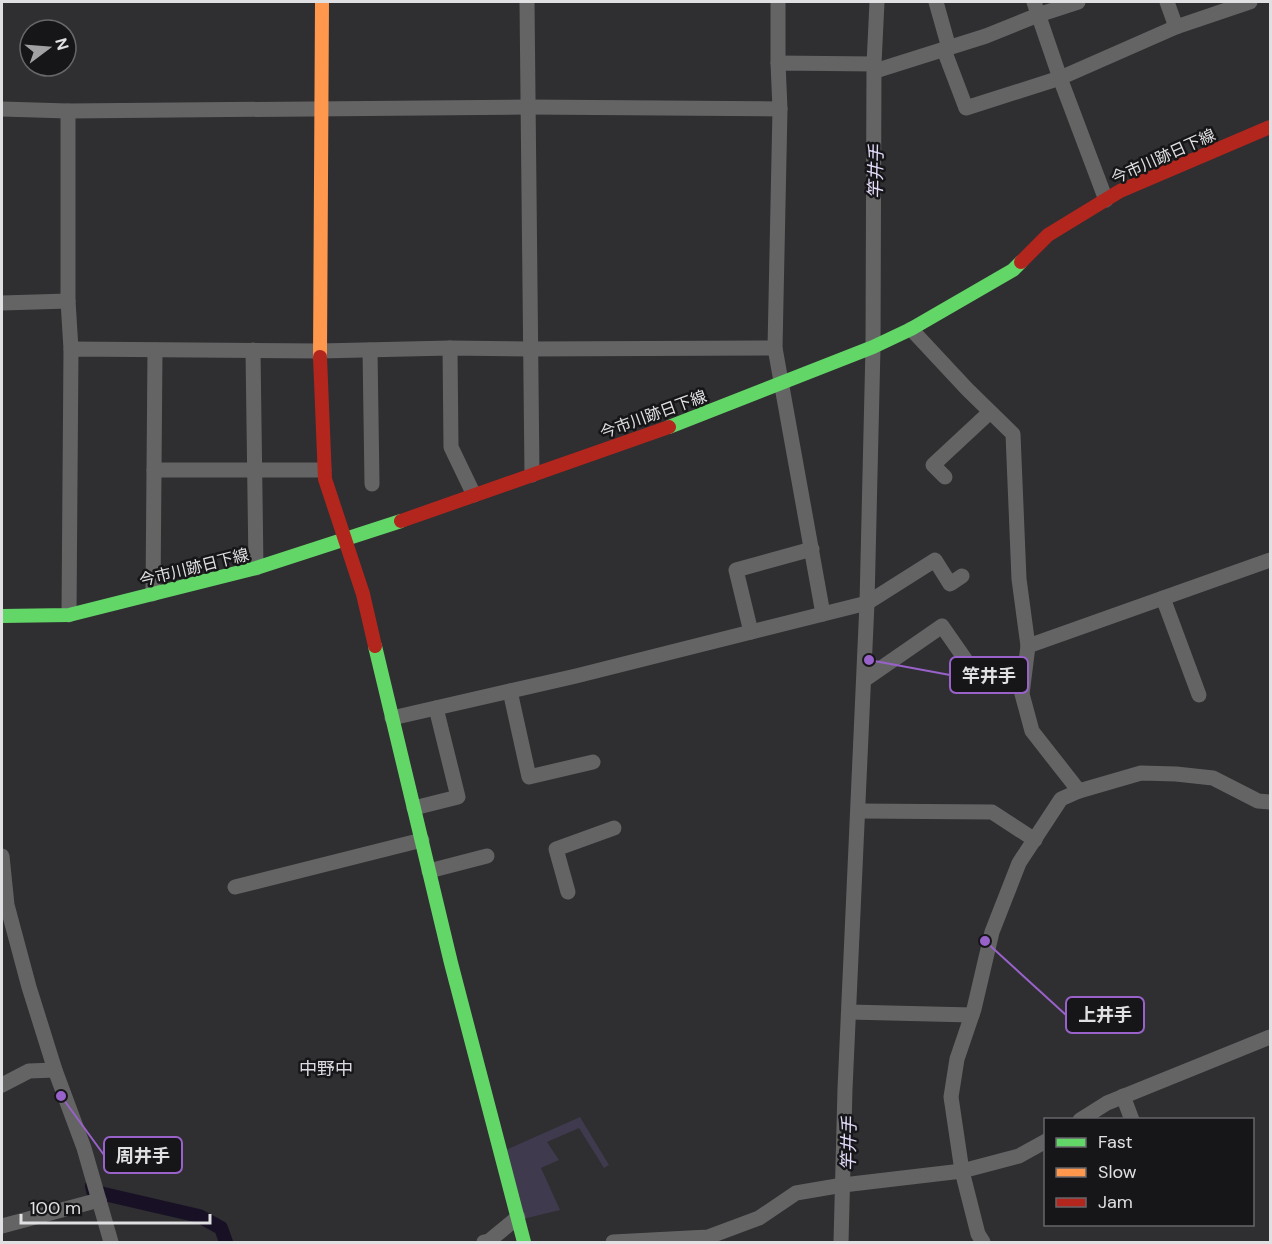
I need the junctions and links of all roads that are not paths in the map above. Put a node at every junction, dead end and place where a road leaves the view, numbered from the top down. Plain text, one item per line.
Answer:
1 (322, 2) edge
2 (527, 2) edge
3 (778, 2) edge
4 (877, 2) edge
5 (936, 2) edge
6 (1078, 2) edge
7 (1167, 2) edge
8 (1250, 2) edge
9 (1036, 8) edge
10 (1176, 27) junction
11 (947, 49) junction
12 (778, 63) junction
13 (875, 68) junction
14 (1060, 78) junction
15 (527, 107) junction
16 (322, 108) junction
17 (2, 109) edge
18 (780, 109) junction
19 (68, 111) junction
20 (1270, 128) edge
21 (1106, 200) junction
22 (68, 301) junction
23 (2, 303) edge
24 (911, 329) junction
25 (873, 347) junction
26 (450, 348) junction
27 (775, 348) junction
28 (71, 349) junction
29 (530, 349) junction
30 (155, 350) junction
31 (253, 350) junction
32 (370, 350) junction
33 (320, 351) junction
34 (782, 382) junction
35 (990, 412) junction
36 (154, 470) junction
37 (324, 470) junction
38 (255, 471) junction
39 (532, 475) junction
40 (945, 477) dead end
41 (372, 484) dead end
42 (474, 495) junction
43 (344, 541) junction
44 (812, 549) junction
45 (1270, 560) edge
46 (256, 568) junction
47 (962, 576) dead end
48 (153, 594) junction
49 (1163, 598) junction
50 (867, 603) junction
51 (823, 614) junction
52 (69, 615) junction
53 (2, 616) edge
54 (751, 632) junction
55 (1028, 646) junction
56 (964, 659) dead end
57 (864, 680) junction
58 (510, 691) junction
59 (1199, 695) dead end
60 (436, 708) junction
61 (392, 718) junction
62 (593, 762) dead end
63 (1078, 791) junction
64 (1270, 802) edge
65 (414, 808) junction
66 (859, 811) junction
67 (614, 828) dead end
68 (422, 840) junction
69 (1035, 840) junction
70 (2, 856) edge
71 (487, 856) dead end
72 (429, 871) junction
73 (235, 887) dead end
74 (568, 892) dead end
75 (849, 1012) junction
76 (972, 1015) junction
77 (1270, 1037) edge
78 (55, 1070) junction
79 (2, 1085) edge
80 (1123, 1096) junction
81 (1082, 1118) edge
82 (1132, 1118) edge
83 (1044, 1142) edge
84 (962, 1171) junction
85 (843, 1185) junction
86 (99, 1200) junction
87 (518, 1217) junction
88 (2, 1226) edge
89 (111, 1242) edge
90 (484, 1242) edge
91 (524, 1242) edge
92 (613, 1242) edge
93 (841, 1242) edge
94 (982, 1242) edge

1 - 16 street
2 - 15 street
3 - 12 street
4 - 13 street
5 - 11 street
6 - 9 street
7 - 10 street
8 - 10 street
9 - 11 street
9 - 14 street
10 - 14 street
11 - 13 street
11 - 14 street
12 - 13 street
12 - 18 street
13 - 25 street
14 - 21 street
15 - 16 street
15 - 18 street
15 - 29 street
16 - 19 street
16 - 33 street
17 - 19 street
18 - 27 street
19 - 22 street
20 - 21 street, 今市川跡日下線
21 - 24 street, 今市川跡日下線
22 - 23 street
22 - 28 street
24 - 25 street, 今市川跡日下線
24 - 35 street
25 - 34 street, 今市川跡日下線
25 - 50 street
26 - 29 street
26 - 32 street
26 - 42 street
27 - 29 street
27 - 34 street
28 - 30 street
28 - 52 street
29 - 39 street
30 - 31 street
30 - 36 street
31 - 33 street
31 - 38 street
32 - 33 street
32 - 41 street
33 - 37 street
34 - 39 street, 今市川跡日下線
34 - 44 street
35 - 40 street
35 - 55 street
36 - 38 street
36 - 48 street
37 - 38 street
37 - 43 street
38 - 46 street
39 - 42 street, 今市川跡日下線
42 - 43 street, 今市川跡日下線
43 - 46 street, 今市川跡日下線
43 - 61 street
44 - 51 street
44 - 54 street
45 - 49 street
46 - 48 street, 今市川跡日下線
47 - 50 street
48 - 52 street, 今市川跡日下線
49 - 55 street
49 - 59 street
50 - 51 street
50 - 57 street
51 - 54 street
52 - 53 street, 今市川跡日下線
54 - 58 street
55 - 63 street
56 - 57 street
57 - 66 street
58 - 60 street
58 - 62 street
60 - 61 street
60 - 65 street
61 - 65 street
63 - 64 street
63 - 69 street
65 - 68 street
66 - 69 street
66 - 75 street
67 - 74 street
68 - 72 street
68 - 73 street
69 - 76 street
70 - 78 street
71 - 72 street
72 - 87 street
75 - 76 street
75 - 85 street
76 - 84 street
77 - 80 street
78 - 79 street
78 - 86 street
80 - 81 street
80 - 82 street
83 - 84 street
84 - 85 street
84 - 94 street
85 - 92 street
85 - 93 street
86 - 88 street
86 - 89 street
87 - 90 street
87 - 91 street

